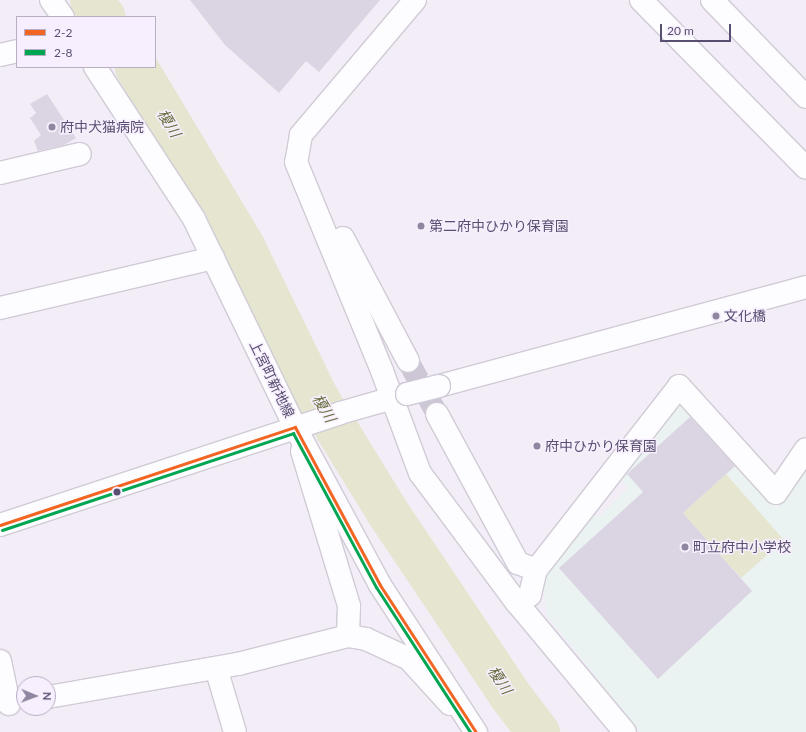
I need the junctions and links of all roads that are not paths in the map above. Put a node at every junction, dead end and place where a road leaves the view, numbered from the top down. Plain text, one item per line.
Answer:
1 (52, 0) edge
2 (415, 0) edge
3 (641, 0) edge
4 (712, 0) edge
5 (61, 16) edge
6 (16, 51) edge
7 (0, 55) edge
8 (96, 68) edge
9 (806, 97) edge
10 (80, 154) dead end
11 (806, 168) edge
12 (0, 173) edge
13 (316, 208) junction
14 (213, 258) junction
15 (806, 287) edge
16 (0, 308) edge
17 (408, 361) tunnel mouth
18 (392, 398) junction
19 (436, 414) tunnel mouth
20 (295, 427) junction
21 (806, 449) edge
22 (0, 525) edge
23 (536, 570) junction
24 (517, 603) junction
25 (348, 636) junction
26 (0, 661) edge
27 (216, 668) junction
28 (56, 696) edge
29 (11, 704) edge
30 (235, 732) edge
31 (475, 732) edge
32 (625, 732) edge

1 - 5 street
2 - 13 street
3 - 11 street
4 - 9 street
6 - 7 street
8 - 14 street, 上宮町新地線
10 - 12 street
13 - 17 street
13 - 18 street
14 - 16 street
14 - 20 street, 上宮町新地線
15 - 18 street, bridge
18 - 20 street
18 - 24 street
19 - 23 street
20 - 22 street
20 - 25 street
20 - 31 street, 上宮町新地線
21 - 23 street
23 - 24 street
24 - 32 street
25 - 27 street
25 - 31 street
26 - 29 street
27 - 28 street
27 - 30 street

